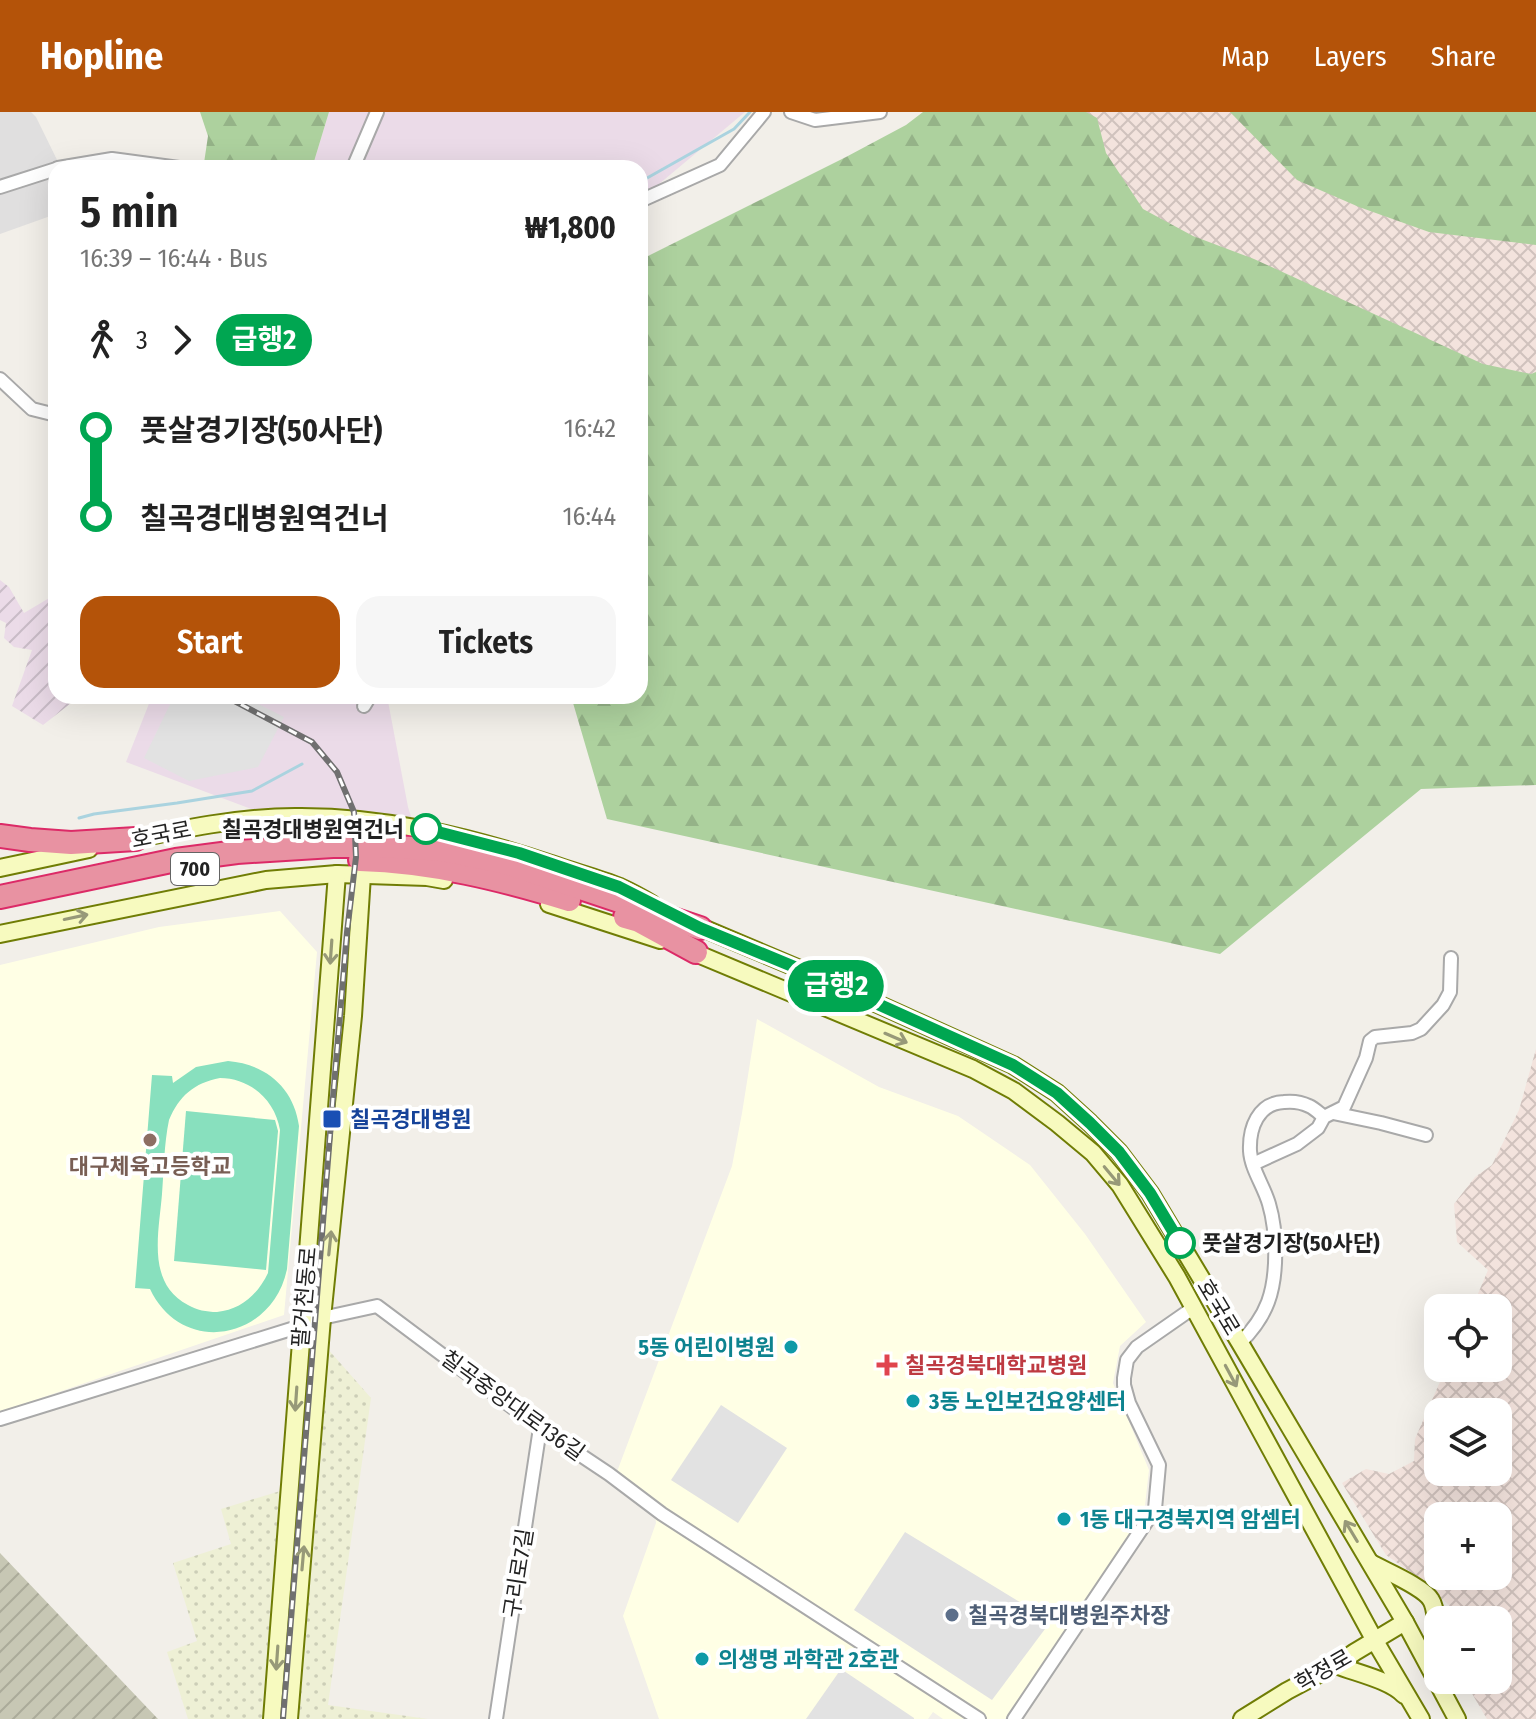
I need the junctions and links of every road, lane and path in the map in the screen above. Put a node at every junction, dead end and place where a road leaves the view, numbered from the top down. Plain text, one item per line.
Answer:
1 (377, 112) edge
2 (764, 112) edge
3 (791, 112) edge
4 (880, 112) edge
5 (356, 160) edge
6 (48, 171) edge
7 (0, 187) edge
8 (648, 197) edge
9 (0, 379) edge
10 (48, 413) edge
11 (0, 836) edge
12 (136, 839) junction
13 (0, 868) edge
14 (337, 874) junction
15 (362, 875) junction
16 (0, 897) edge
17 (0, 909) edge
18 (700, 928) junction
19 (0, 934) edge
20 (696, 952) junction
21 (1451, 958) dead end
22 (1328, 1115) junction
23 (1426, 1135) dead end
24 (1253, 1164) junction
25 (1193, 1308) junction
26 (322, 1318) junction
27 (301, 1326) junction
28 (1240, 1343) junction
29 (0, 1419) edge
30 (540, 1428) junction
31 (1369, 1562) junction
32 (1432, 1606) edge
33 (1405, 1622) junction
34 (1375, 1641) junction
35 (1424, 1656) edge
36 (1336, 1665) junction
37 (1445, 1694) edge
38 (1419, 1715) edge
39 (272, 1719) edge
40 (289, 1719) edge
41 (496, 1719) edge
42 (979, 1719) edge
43 (1014, 1719) edge
44 (1242, 1719) edge
45 (1457, 1719) edge

1 - 5 street
2 - 8 street
3 - 4 street
6 - 7 street
9 - 10 street
11 - 12 highway
12 - 13 main road, 호국로
12 - 18 main road, 호국로
14 - 15 main road, 호국로
19 -> 14 main road, 호국로
14 -> 27 main road, 팔거천동로
15 - 20 main road, 호국로
26 -> 15 main road, 팔거천동로
16 - 18 highway, 700
17 - 20 highway, 700
18 - 28 main road, 호국로
20 -> 25 main road, 호국로
21 - 22 street
22 - 23 street
22 - 24 street
22 - 24 street
24 - 28 street
25 -> 34 main road, 호국로
25 - 43 street, 호국로
26 - 27 street, 칠곡중앙대로136길
26 - 30 street, 칠곡중앙대로136길
40 -> 26 main road, 팔거천동로
27 - 29 street, 칠곡중앙대로136길
27 -> 39 main road, 팔거천동로
31 -> 28 main road, 호국로
30 - 41 street, 구리로7길
30 - 42 street, 칠곡중앙대로136길
31 - 32 main road
31 - 33 main road, 호국로
33 - 34 main road, 학정로
33 - 35 main road, 호국로
34 - 36 main road, 학정로
34 - 38 main road, 호국로
36 - 38 main road
36 - 44 main road, 학정로
37 - 45 main road, 호국로

